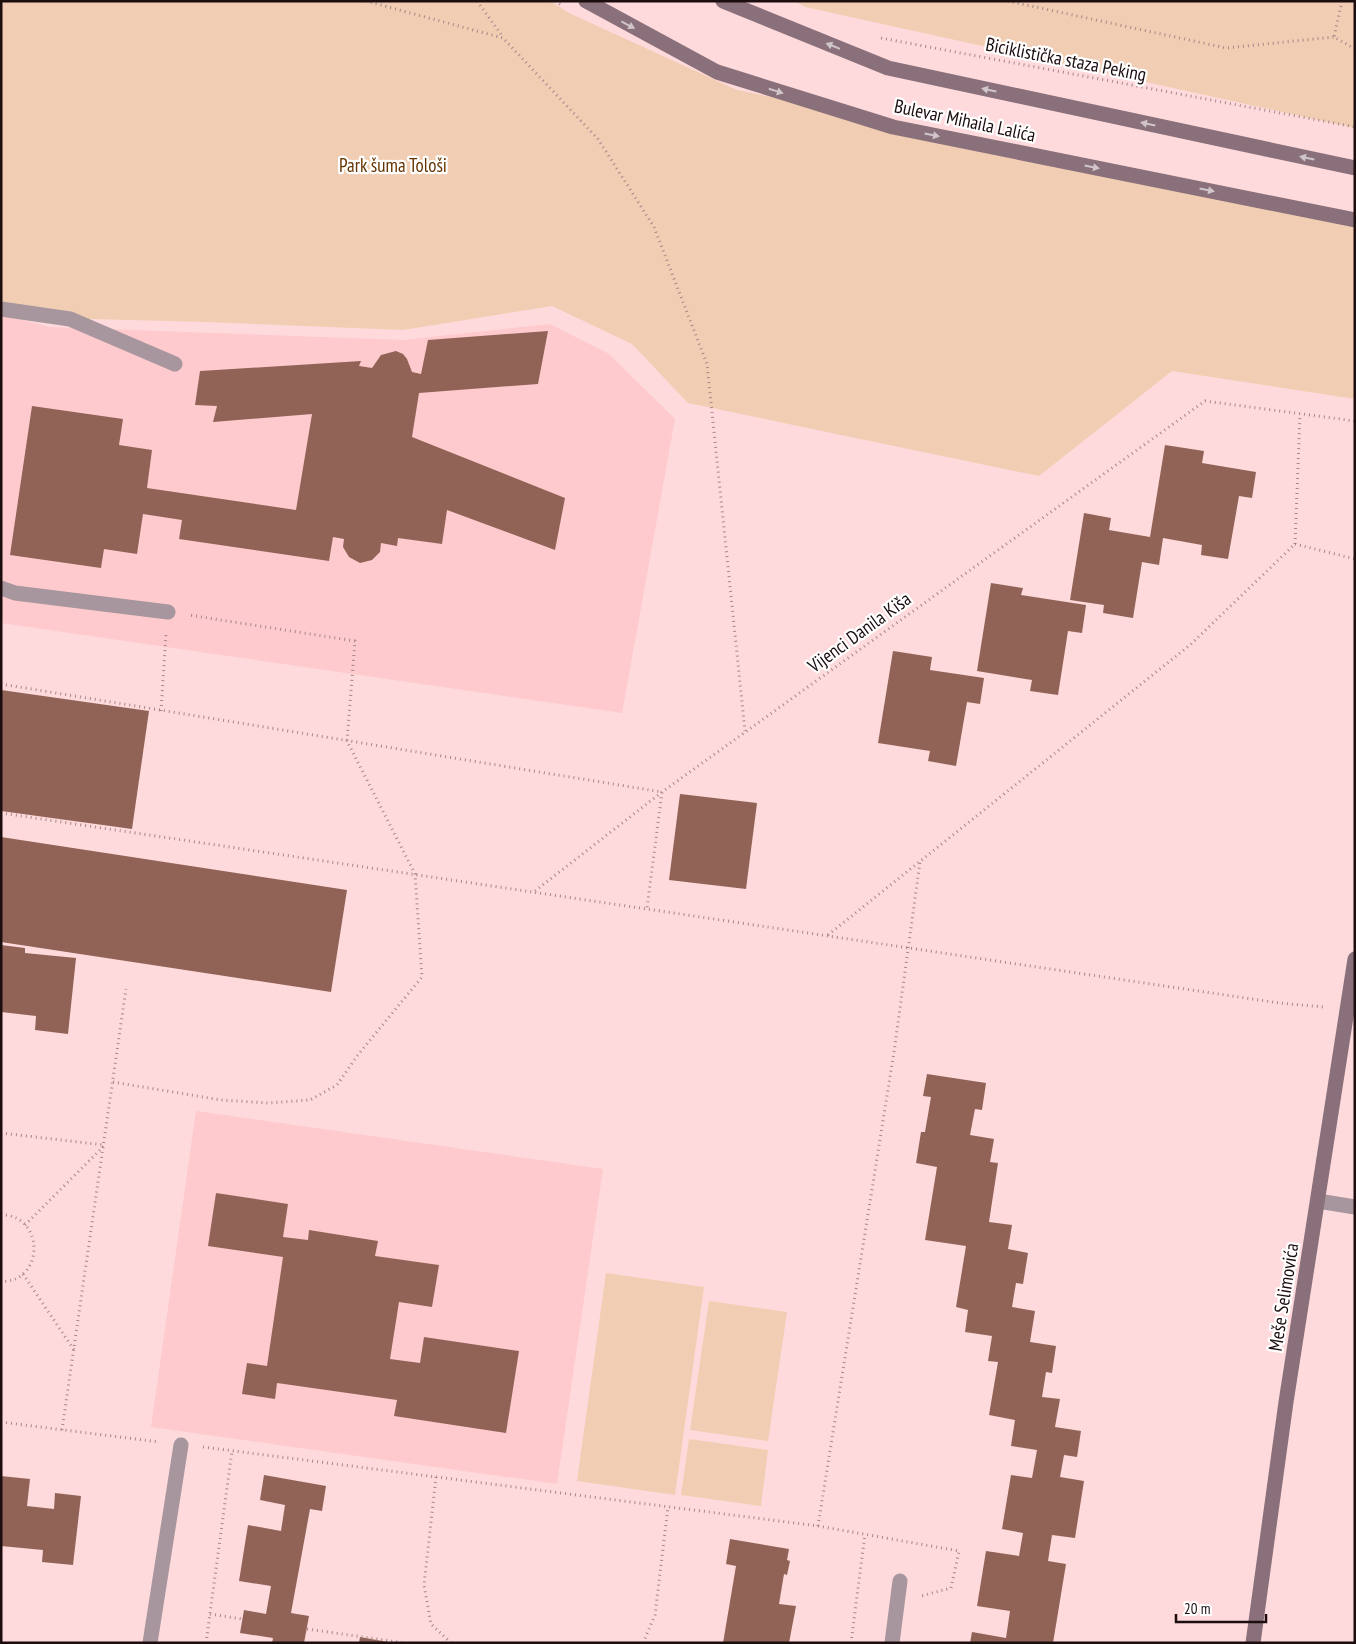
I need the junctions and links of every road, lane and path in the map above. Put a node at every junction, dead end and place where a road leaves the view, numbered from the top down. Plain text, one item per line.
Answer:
1 (366, 1) edge
2 (477, 1) edge
3 (586, 1) edge
4 (723, 1) edge
5 (1008, 1) edge
6 (1342, 1) edge
7 (877, 37) dead end
8 (1334, 37) junction
9 (503, 38) junction
10 (1355, 49) edge
11 (1355, 127) edge
12 (1355, 168) edge
13 (1355, 220) edge
14 (1, 310) edge
15 (175, 364) dead end
16 (1300, 414) junction
17 (1355, 421) edge
18 (1295, 544) junction
19 (1355, 559) edge
20 (1, 588) edge
21 (168, 612) junction
22 (1, 684) edge
23 (161, 710) junction
24 (745, 732) junction
25 (347, 741) junction
26 (662, 792) junction
27 (1, 813) edge
28 (920, 862) junction
29 (415, 874) junction
30 (534, 892) junction
31 (647, 908) junction
32 (827, 935) junction
33 (910, 948) junction
34 (1355, 959) edge
35 (126, 989) dead end
36 (1347, 1008) junction
37 (113, 1082) junction
38 (1, 1133) edge
39 (104, 1145) junction
40 (1318, 1201) junction
41 (1355, 1207) edge
42 (1, 1214) edge
43 (26, 1225) junction
44 (23, 1274) junction
45 (1, 1282) edge
46 (74, 1350) junction
47 (1, 1422) edge
48 (62, 1430) junction
49 (181, 1445) junction
50 (232, 1451) junction
51 (436, 1477) junction
52 (668, 1507) junction
53 (866, 1534) dead end
54 (900, 1581) dead end
55 (210, 1614) junction
56 (243, 1619) dead end
57 (307, 1629) dead end
58 (150, 1643) edge
59 (206, 1643) edge
60 (405, 1643) edge
61 (451, 1643) edge
62 (643, 1643) edge
63 (852, 1643) edge
64 (892, 1643) edge
65 (1253, 1643) edge

1 - 9 path
2 - 9 path
3 -> 13 main road, Bulevar Mihaila Lalića
12 -> 4 main road, Bulevar Mihaila Lalića
5 - 8 path
6 - 8 path
7 - 11 path, Biciklistička staza Peking
8 - 10 path
9 - 24 path
14 - 15 street
16 - 17 path
16 - 18 path
16 - 24 path, Vijenci Danila Kiša
18 - 19 path
18 - 28 path
20 - 21 street
21 - 23 path
21 - 25 path
22 - 23 path
23 - 25 path
24 - 26 path, Vijenci Danila Kiša
25 - 26 path
25 - 29 path
26 - 30 path, Vijenci Danila Kiša
26 - 31 path
27 - 29 path
28 - 32 path
28 - 33 path
29 - 30 path
29 - 37 path
30 - 31 path
31 - 32 path
32 - 33 path
33 - 36 path
33 - 52 path
34 - 36 main road, Meše Selimovića
35 - 37 path
36 - 40 main road, Meše Selimovića
37 - 39 path
38 - 39 path
39 - 43 path
39 - 46 path
40 - 41 street
40 - 65 main road, Meše Selimovića
42 - 43 path
43 - 44 path
44 - 45 path
44 - 46 path
46 - 48 path
47 - 48 path
48 - 49 path
49 - 50 path
49 - 58 street
50 - 51 path
50 - 55 path
51 - 52 path
51 - 61 path
52 - 62 path
53 - 63 path
54 - 64 street
55 - 56 path
55 - 59 path
57 - 60 path

